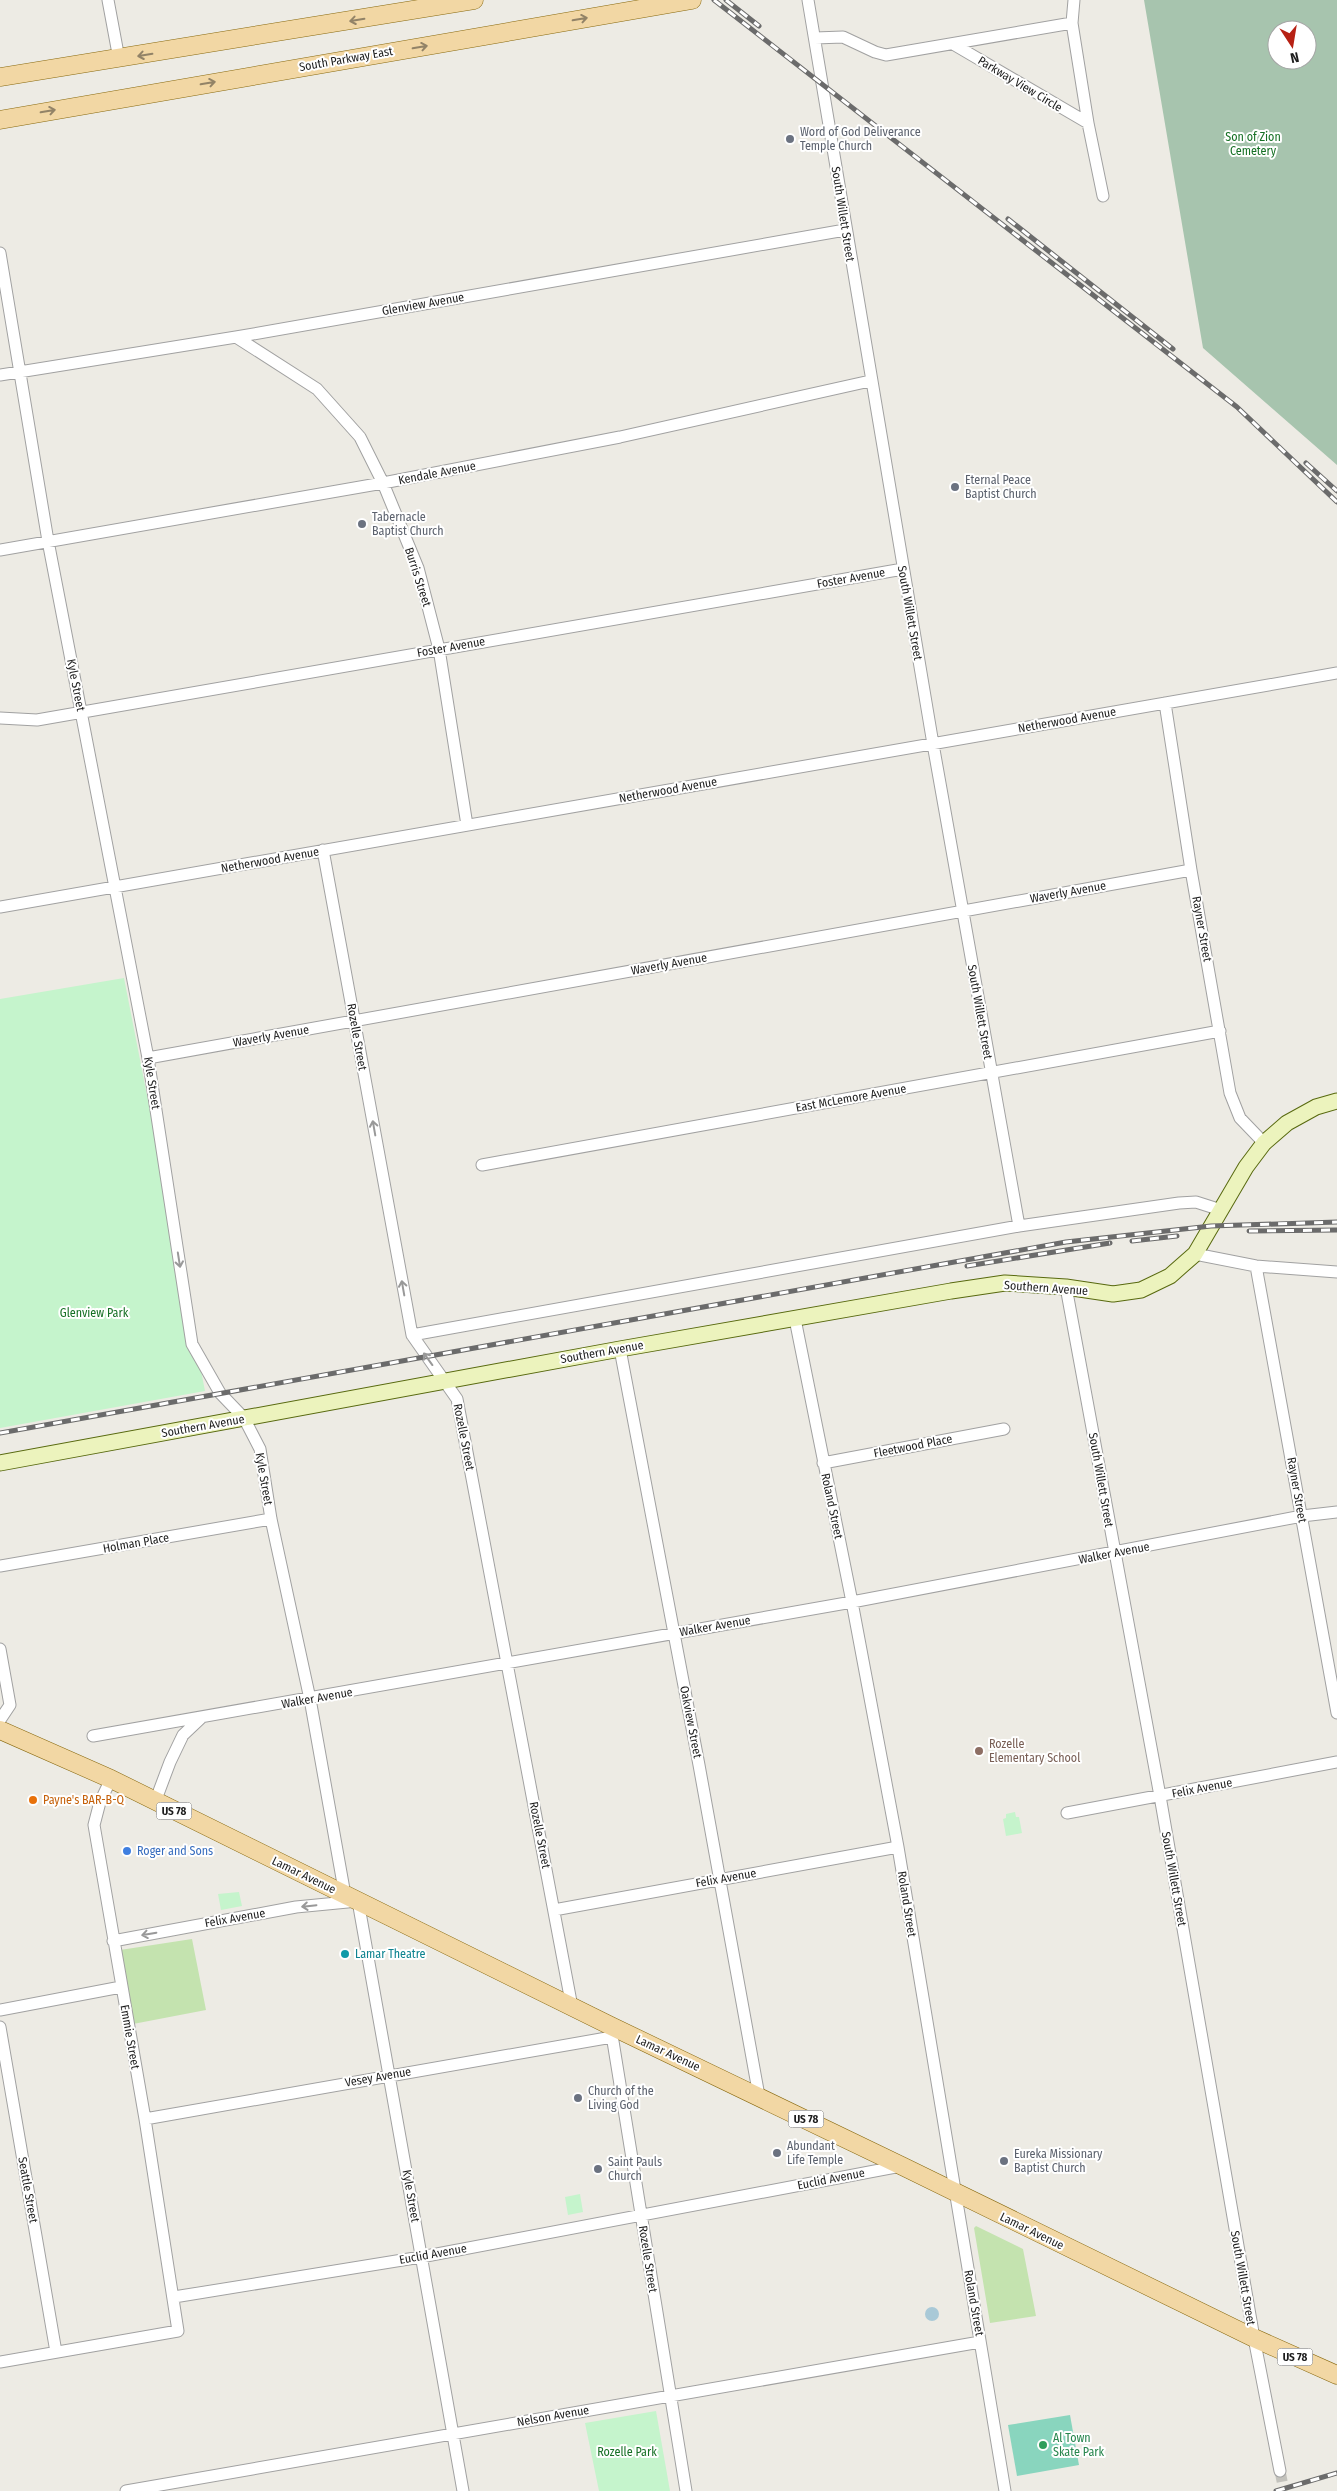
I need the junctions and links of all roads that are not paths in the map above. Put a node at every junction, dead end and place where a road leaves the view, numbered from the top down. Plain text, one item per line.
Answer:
1 (108, 0) edge
2 (474, 0) edge
3 (692, 0) edge
4 (808, 0) edge
5 (1074, 0) edge
6 (1072, 23) junction
7 (814, 38) junction
8 (953, 44) junction
9 (119, 59) junction
10 (0, 77) edge
11 (0, 120) edge
12 (1088, 123) junction
13 (1103, 196) dead end
14 (845, 230) junction
15 (0, 253) edge
16 (236, 337) junction
17 (19, 371) junction
18 (0, 375) edge
19 (870, 382) junction
20 (383, 483) junction
21 (48, 541) junction
22 (0, 550) edge
23 (903, 569) junction
24 (439, 649) junction
25 (1337, 672) edge
26 (1165, 703) junction
27 (82, 712) junction
28 (0, 718) edge
29 (932, 744) junction
30 (467, 825) junction
31 (323, 850) junction
32 (1191, 870) junction
33 (113, 887) junction
34 (0, 907) edge
35 (962, 912) junction
36 (354, 1021) junction
37 (1220, 1031) junction
38 (148, 1058) junction
39 (990, 1072) junction
40 (1337, 1101) edge
41 (1264, 1143) junction
42 (482, 1164) dead end
43 (1221, 1210) junction
44 (1018, 1226) junction
45 (1195, 1254) junction
46 (1256, 1266) junction
47 (1337, 1272) edge
48 (1066, 1287) junction
49 (795, 1319) junction
50 (412, 1336) junction
51 (620, 1349) junction
52 (444, 1382) junction
53 (244, 1418) junction
54 (1004, 1429) dead end
55 (0, 1463) edge
56 (823, 1463) junction
57 (1337, 1512) edge
58 (1302, 1516) junction
59 (272, 1519) junction
60 (1115, 1553) junction
61 (0, 1566) edge
62 (852, 1602) junction
63 (674, 1633) junction
64 (0, 1649) edge
65 (507, 1664) junction
66 (310, 1699) junction
67 (1337, 1713) edge
68 (201, 1718) junction
69 (0, 1720) edge
70 (0, 1730) edge
71 (93, 1736) dead end
72 (1337, 1762) edge
73 (111, 1780) junction
74 (1160, 1796) junction
75 (155, 1802) junction
76 (1067, 1814) dead end
77 (898, 1847) junction
78 (720, 1880) junction
79 (352, 1898) junction
80 (554, 1910) junction
81 (114, 1941) junction
82 (120, 1986) junction
83 (572, 2008) junction
84 (0, 2010) edge
85 (0, 2027) edge
86 (611, 2031) junction
87 (389, 2075) junction
88 (759, 2096) junction
89 (145, 2119) junction
90 (902, 2166) junction
91 (958, 2194) junction
92 (641, 2215) junction
93 (421, 2256) junction
94 (174, 2297) junction
95 (1254, 2338) junction
96 (980, 2342) junction
97 (56, 2352) junction
98 (0, 2362) edge
99 (1337, 2375) edge
100 (670, 2396) junction
101 (453, 2433) junction
102 (1280, 2471) tunnel mouth
103 (126, 2491) edge
104 (463, 2491) edge
105 (686, 2491) edge
106 (1006, 2491) edge

1 - 9 street
2 -> 9 main road
11 -> 3 main road, South Parkway East
4 - 7 street, South Willett Street
5 - 6 street
6 - 8 street, Parkway View Circle
6 - 12 street
7 - 8 street, Parkway View Circle
7 - 14 street, South Willett Street
8 - 12 street, Parkway View Circle
9 - 10 main road
12 - 13 street
14 - 16 street, Glenview Avenue
14 - 19 street, South Willett Street
15 - 17 street, Kyle Street
16 - 17 street, Glenview Avenue
16 - 20 street, Burris Street
17 - 18 street, Glenview Avenue
17 - 21 street, Kyle Street
19 - 20 street, Kendale Avenue
19 - 23 street, South Willett Street
20 - 21 street, Kendale Avenue
20 - 24 street, Burris Street
21 - 22 street, Kendale Avenue
21 - 27 street, Kyle Street
23 - 24 street, Foster Avenue
23 - 29 street, South Willett Street
24 - 27 street, Foster Avenue
24 - 30 street, Burris Street
25 - 26 street, Netherwood Avenue
26 - 29 street, Netherwood Avenue
26 - 32 street, Rayner Street
27 - 28 street, Foster Avenue
27 - 33 street, Kyle Street
29 - 30 street, Netherwood Avenue
29 - 35 street, South Willett Street
30 - 31 street, Netherwood Avenue
31 - 33 street, Netherwood Avenue
31 - 36 street, Rozelle Street
32 - 35 street, Waverly Avenue
32 - 37 street, Rayner Street
33 - 34 street, Netherwood Avenue
33 - 38 street, Kyle Street
35 - 36 street, Waverly Avenue
35 - 39 street, South Willett Street
36 - 38 street, Waverly Avenue
50 -> 36 street, Rozelle Street
37 - 39 street, East McLemore Avenue
37 - 41 street, Rayner Street
38 -> 53 street, Kyle Street
39 - 42 street, East McLemore Avenue
39 - 44 street, South Willett Street
40 - 41 main road
41 - 43 main road
43 - 44 street
43 - 45 main road, Southern Avenue
44 - 50 street
45 - 46 street
45 - 48 main road, Southern Avenue
46 - 47 street
46 - 58 street, Rayner Street
48 - 49 main road, Southern Avenue
48 - 60 street, South Willett Street
49 - 51 main road, Southern Avenue
49 - 56 street, Roland Street
52 -> 50 street, Rozelle Street
51 - 52 main road, Southern Avenue
51 - 63 street, Oakview Street
52 - 53 main road, Southern Avenue
52 - 65 street, Rozelle Street
53 - 55 main road, Southern Avenue
53 - 59 street, Kyle Street
54 - 56 street, Fleetwood Place
56 - 62 street, Roland Street
57 - 58 street, Walker Avenue
58 - 60 street, Walker Avenue
58 - 67 street, Rayner Street
59 - 61 street, Holman Place
59 - 66 street, Kyle Street
60 - 62 street, Walker Avenue
60 - 74 street, South Willett Street
62 - 63 street, Walker Avenue
62 - 77 street, Roland Street
63 - 65 street, Walker Avenue
63 - 78 street, Oakview Street
64 - 69 street
65 - 66 street, Walker Avenue
65 - 80 street, Rozelle Street
66 - 68 street, Walker Avenue
66 - 79 street, Kyle Street
68 - 71 street, Walker Avenue
68 - 75 street
70 - 73 main road, Lamar Avenue / US 78
72 - 74 street, Felix Avenue
73 - 75 main road, Lamar Avenue / US 78
73 - 81 street, Emmie Street
74 - 76 street, Felix Avenue
74 - 95 street, South Willett Street
75 - 79 main road, Lamar Avenue / US 78
77 - 78 street, Felix Avenue
77 - 91 street, Roland Street
78 - 80 street, Felix Avenue
78 - 88 street, Oakview Street
79 -> 81 street, Felix Avenue
79 - 83 main road, Lamar Avenue / US 78
79 - 87 street, Kyle Street
80 - 83 street, Rozelle Street
81 - 82 street, Emmie Street
82 - 84 street
82 - 89 street, Emmie Street
83 - 86 main road, Lamar Avenue / US 78
85 - 97 street, Seattle Street
86 - 87 street, Vesey Avenue
86 - 88 main road, Lamar Avenue / US 78
86 - 92 street, Rozelle Street
87 - 89 street, Vesey Avenue
87 - 93 street, Kyle Street
88 - 90 main road, Lamar Avenue / US 78
89 - 94 street, Emmie Street
90 - 91 main road, Lamar Avenue / US 78
90 - 92 street, Euclid Avenue
91 - 95 main road, Lamar Avenue / US 78
91 - 96 street, Roland Street
92 - 93 street, Euclid Avenue
92 - 100 street, Rozelle Street
93 - 94 street, Euclid Avenue
93 - 101 street, Kyle Street
94 - 97 street
95 - 99 main road, Lamar Avenue / US 78
95 - 102 street, South Willett Street
96 - 100 street, Nelson Avenue
96 - 106 street, Roland Street
97 - 98 street
100 - 101 street, Nelson Avenue
100 - 105 street, Rozelle Street
101 - 103 street, Nelson Avenue
101 - 104 street, Kyle Street

